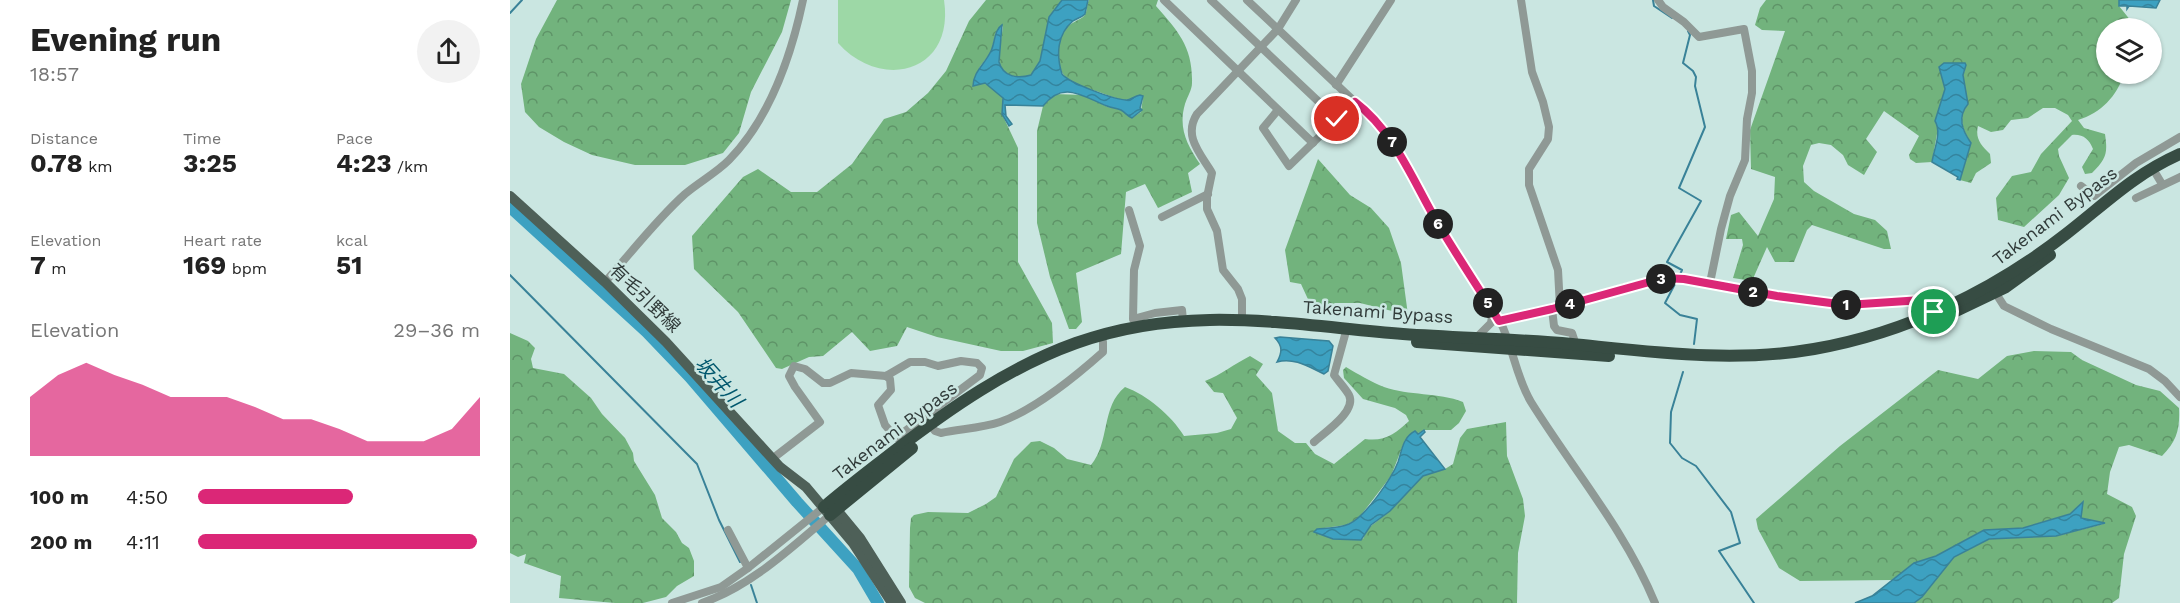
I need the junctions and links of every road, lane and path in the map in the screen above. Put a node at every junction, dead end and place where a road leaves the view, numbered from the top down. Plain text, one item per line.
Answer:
1 (803, 0) edge
2 (1164, 0) edge
3 (1211, 0) edge
4 (1247, 0) edge
5 (1296, 0) edge
6 (1391, 0) edge
7 (1521, 0) edge
8 (1658, 0) edge
9 (1278, 29) junction
10 (1261, 47) junction
11 (1238, 73) junction
12 (1336, 84) junction
13 (1355, 102) junction
14 (1278, 110) junction
15 (1337, 119) junction
16 (2180, 136) edge
17 (1313, 143) junction
18 (2180, 154) edge
19 (2180, 162) edge
20 (2154, 170) junction
21 (2180, 177) edge
22 (2081, 186) dead end
23 (1208, 194) junction
24 (510, 196) edge
25 (2136, 198) dead end
26 (1129, 210) dead end
27 (1162, 217) dead end
28 (605, 282) junction
29 (1710, 283) junction
30 (1994, 289) junction
31 (1556, 308) junction
32 (1493, 311) junction
33 (1934, 312) junction
34 (1183, 320) junction
35 (1499, 321) junction
36 (1242, 322) junction
37 (1345, 335) junction
38 (1477, 337) junction
39 (1103, 342) junction
40 (1509, 344) junction
41 (1576, 345) junction
42 (886, 376) junction
43 (2180, 397) edge
44 (929, 424) junction
45 (1314, 442) dead end
46 (772, 459) junction
47 (826, 512) junction
48 (728, 530) dead end
49 (748, 568) junction
50 (720, 587) junction
51 (725, 599) edge
52 (672, 603) edge
53 (702, 603) edge
54 (892, 603) edge
55 (901, 603) edge
56 (1655, 603) edge

1 - 28 street
2 - 11 street
3 - 10 street
4 - 9 street
5 - 9 street
6 - 12 street
7 - 31 street
8 - 29 street
9 - 10 street
9 - 12 street
10 - 11 street
10 - 15 street
11 - 14 street
11 - 23 street
12 - 13 street
13 - 15 street
13 - 32 street
14 - 17 street
14 - 17 street
15 - 17 street
16 - 20 street
18 - 20 highway, Takenami Bypass
19 - 20 highway, Takenami Bypass
20 - 21 street
20 - 22 street
20 - 25 street
20 - 30 highway, Takenami Bypass
23 - 27 street
23 - 36 street
24 - 28 main road, 有毛引野線
26 - 34 street
28 - 46 main road, 有毛引野線
29 - 31 street
29 - 33 street
30 - 33 highway, Takenami Bypass
30 - 40 highway, Takenami Bypass
30 - 43 street
31 - 35 street
31 - 41 street
32 - 35 street
32 - 38 street
33 - 41 highway, Takenami Bypass
34 - 36 highway, Takenami Bypass
34 - 44 highway, Takenami Bypass
35 - 40 street
36 - 37 highway, Takenami Bypass
36 - 38 highway, Takenami Bypass
36 - 39 highway, Takenami Bypass
37 - 40 highway, Takenami Bypass
37 - 45 street
38 - 40 highway, Takenami Bypass
39 - 44 highway, Takenami Bypass
39 - 44 street
40 - 41 highway, Takenami Bypass
40 - 56 street
42 - 44 street
42 - 44 street
42 - 46 street
44 - 47 highway, Takenami Bypass
46 - 47 main road, 有毛引野線
47 - 49 street
47 - 51 street
47 - 54 main road, 有毛引野線
47 - 55 main road, 有毛引野線
48 - 49 street
49 - 50 street
50 - 51 street
50 - 52 street
51 - 53 street

